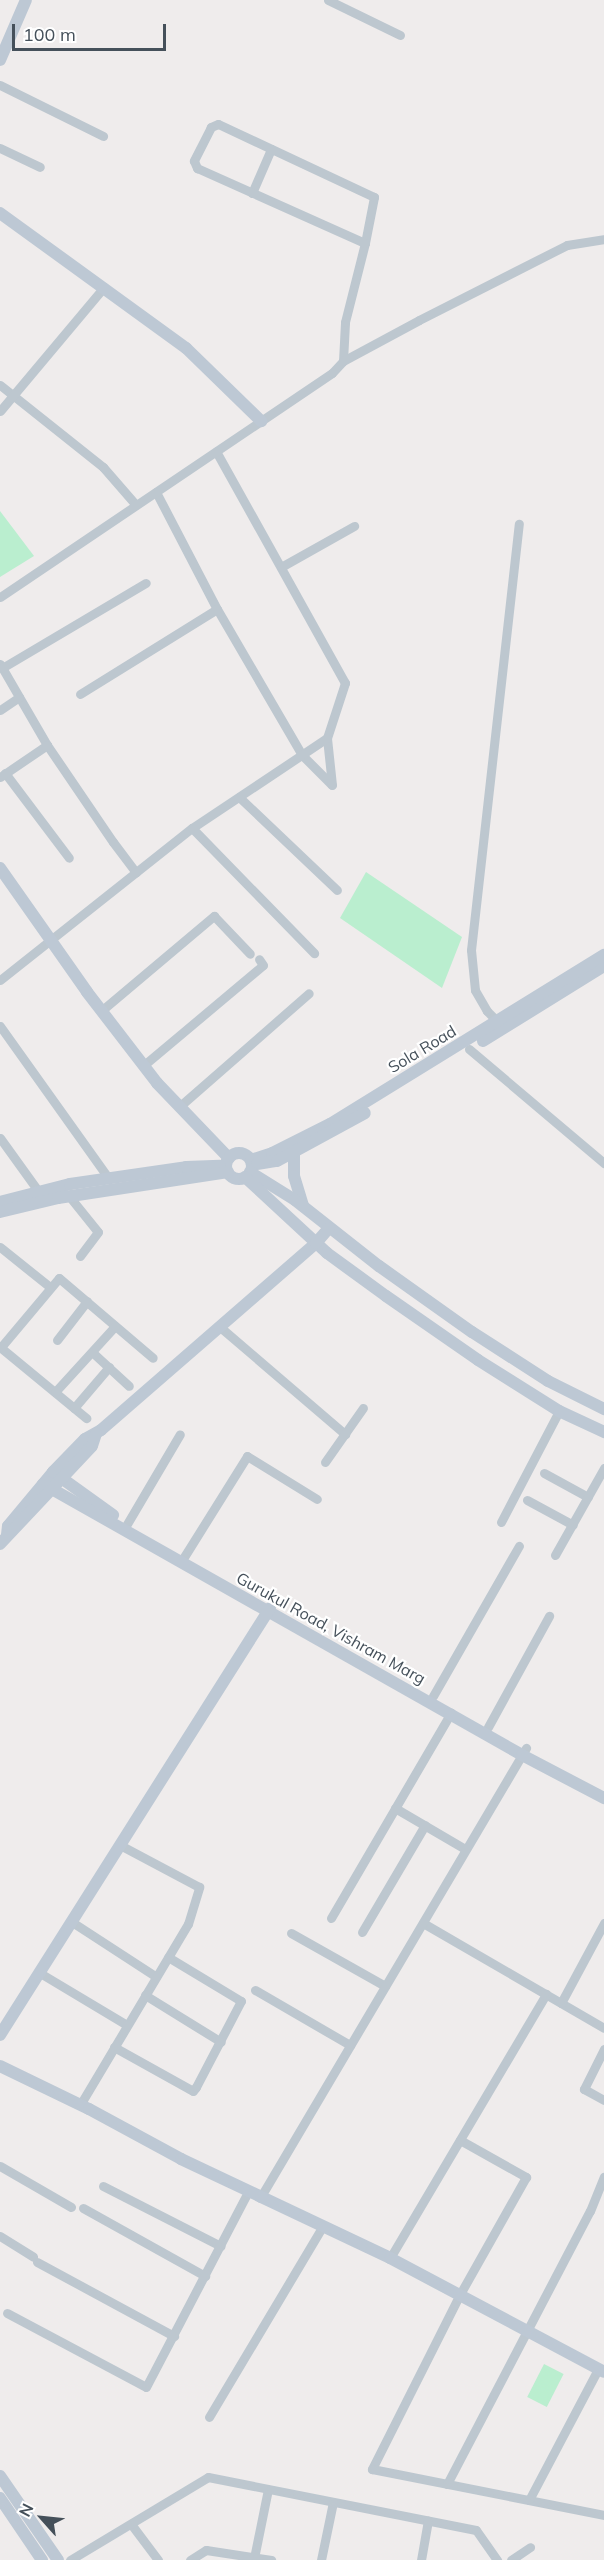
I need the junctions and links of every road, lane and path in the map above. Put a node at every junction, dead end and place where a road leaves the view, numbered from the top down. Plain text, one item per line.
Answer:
1 (26, 0) edge
2 (328, 0) edge
3 (400, 35) dead end
4 (0, 60) edge
5 (0, 85) edge
6 (103, 136) dead end
7 (0, 148) edge
8 (271, 149) junction
9 (39, 167) dead end
10 (252, 193) junction
11 (0, 213) edge
12 (604, 239) edge
13 (365, 243) junction
14 (104, 287) junction
15 (343, 361) junction
16 (0, 385) edge
17 (14, 395) junction
18 (0, 411) edge
19 (261, 421) junction
20 (216, 451) junction
21 (156, 492) junction
22 (136, 505) junction
23 (519, 524) dead end
24 (354, 526) dead end
25 (281, 567) junction
26 (146, 583) dead end
27 (0, 597) edge
28 (217, 609) junction
29 (1, 666) edge
30 (80, 694) dead end
31 (19, 697) junction
32 (0, 710) edge
33 (327, 738) junction
34 (47, 745) junction
35 (302, 755) junction
36 (3, 775) edge
37 (239, 797) junction
38 (192, 828) junction
39 (69, 858) dead end
40 (136, 872) junction
41 (3, 877) edge
42 (337, 890) dead end
43 (51, 939) junction
44 (314, 953) dead end
45 (250, 954) dead end
46 (604, 955) edge
47 (259, 959) dead end
48 (604, 966) edge
49 (0, 980) edge
50 (309, 993) dead end
51 (101, 1011) junction
52 (498, 1022) junction
53 (0, 1026) edge
54 (469, 1049) junction
55 (144, 1065) junction
56 (180, 1106) junction
57 (0, 1138) edge
58 (294, 1152) junction
59 (604, 1163) edge
60 (228, 1165) junction
61 (249, 1169) junction
62 (109, 1179) junction
63 (39, 1192) junction
64 (69, 1196) junction
65 (0, 1202) edge
66 (303, 1207) junction
67 (0, 1212) edge
68 (329, 1228) junction
69 (316, 1243) junction
70 (0, 1247) edge
71 (80, 1256) dead end
72 (50, 1287) junction
73 (87, 1301) junction
74 (115, 1326) junction
75 (220, 1327) junction
76 (57, 1340) dead end
77 (0, 1347) edge
78 (92, 1352) junction
79 (153, 1358) dead end
80 (109, 1367) junction
81 (129, 1386) dead end
82 (55, 1392) junction
83 (74, 1408) junction
84 (363, 1408) dead end
85 (604, 1409) edge
86 (559, 1411) junction
87 (86, 1418) dead end
88 (604, 1432) edge
89 (180, 1434) dead end
90 (345, 1434) junction
91 (325, 1462) dead end
92 (604, 1468) edge
93 (544, 1473) dead end
94 (57, 1475) junction
95 (47, 1486) junction
96 (588, 1497) junction
97 (317, 1499) dead end
98 (527, 1500) dead end
99 (501, 1522) dead end
100 (128, 1524) junction
101 (573, 1524) junction
102 (3, 1540) edge
103 (519, 1546) dead end
104 (555, 1555) dead end
105 (184, 1557) junction
106 (269, 1610) junction
107 (549, 1616) dead end
108 (433, 1696) junction
109 (451, 1713) junction
110 (488, 1727) junction
111 (524, 1752) junction
112 (604, 1791) edge
113 (604, 1798) edge
114 (395, 1808) junction
115 (425, 1825) junction
116 (120, 1845) junction
117 (465, 1849) junction
118 (331, 1918) dead end
119 (72, 1922) junction
120 (423, 1923) junction
121 (604, 1923) edge
122 (362, 1932) dead end
123 (291, 1934) dead end
124 (168, 1957) junction
125 (40, 1972) junction
126 (155, 1976) junction
127 (385, 1986) junction
128 (255, 1990) dead end
129 (546, 1994) junction
130 (145, 1995) junction
131 (561, 2003) junction
132 (127, 2025) junction
133 (604, 2028) edge
134 (0, 2035) edge
135 (221, 2042) junction
136 (350, 2045) junction
137 (114, 2047) junction
138 (604, 2049) edge
139 (0, 2066) edge
140 (604, 2100) edge
141 (80, 2104) junction
142 (460, 2140) junction
143 (0, 2166) edge
144 (604, 2177) edge
145 (103, 2186) dead end
146 (248, 2192) junction
147 (260, 2198) junction
148 (71, 2207) dead end
149 (83, 2208) dead end
150 (323, 2226) junction
151 (0, 2236) edge
152 (221, 2246) junction
153 (390, 2258) junction
154 (205, 2276) junction
155 (459, 2296) junction
156 (7, 2313) dead end
157 (527, 2331) junction
158 (174, 2336) junction
159 (601, 2371) edge
160 (209, 2417) dead end
161 (0, 2476) edge
162 (447, 2484) junction
163 (268, 2489) junction
164 (0, 2498) edge
165 (529, 2500) junction
166 (333, 2502) junction
167 (604, 2515) edge
168 (428, 2521) junction
169 (131, 2524) junction
170 (530, 2547) dead end
171 (254, 2558) junction
172 (42, 2560) edge
173 (58, 2560) edge
174 (70, 2560) edge
175 (158, 2560) edge
176 (190, 2560) edge
177 (271, 2560) edge
178 (321, 2560) edge
179 (421, 2560) edge
180 (497, 2560) edge
181 (511, 2560) edge

1 - 4 street
2 - 3 street
5 - 6 street
7 - 9 street
8 - 10 street
8 - 10 street
8 - 13 street
10 - 13 street
11 - 14 street
12 - 15 street
13 - 15 street
14 - 17 street
14 - 19 street
15 - 19 street
16 - 17 street
17 - 18 street
17 - 22 street
19 - 20 street
20 - 21 street
20 - 25 street
21 - 22 street
21 - 28 street
22 - 27 street
23 - 52 street
24 - 25 street
25 - 33 street
26 - 29 street
28 - 30 street
28 - 35 street
29 - 31 street
31 - 32 street
31 - 34 street
33 - 35 street
33 - 35 street
34 - 36 street
34 - 40 street
35 - 37 street
36 - 39 street
37 - 38 street
37 - 42 street
38 - 40 street
38 - 44 street
40 - 43 street
41 - 43 street
43 - 49 street
43 - 51 street
45 - 51 street
46 - 52 street, Sola Road
47 - 55 street
48 - 54 street, Sola Road
50 - 56 street
51 - 55 street
52 - 61 street, Sola Road
53 - 62 street
54 - 58 street, Sola Road
54 - 59 street
55 - 56 street
56 - 60 street
57 - 63 street
58 - 61 street, Sola Road
58 - 66 street
60 - 61 street
60 - 61 street
60 - 62 street
60 - 64 street
61 - 66 street
61 - 69 street
62 - 63 street
63 - 65 street
64 - 67 street
64 - 71 street
66 - 68 street
68 - 69 street
68 - 85 street
69 - 75 street
69 - 86 street
70 - 72 street
72 - 73 street
72 - 77 street
73 - 74 street
73 - 76 street
74 - 78 street
74 - 79 street
75 - 90 street
75 - 94 street
77 - 82 street
78 - 80 street
78 - 82 street
80 - 81 street
80 - 83 street
82 - 83 street
83 - 87 street
84 - 90 street
86 - 88 street
86 - 99 street
89 - 100 street
90 - 91 street
92 - 96 street
93 - 96 street
94 - 95 street
94 - 100 street, Gurukul Road, Vishram Marg
95 - 102 street
95 - 106 street, Gurukul Road, Vishram Marg
96 - 101 street
97 - 105 street
98 - 101 street
100 - 105 street, Gurukul Road, Vishram Marg
101 - 104 street
103 - 108 street
105 - 106 street, Gurukul Road, Vishram Marg
106 - 108 street, Gurukul Road, Vishram Marg
106 - 109 street, Gurukul Road, Vishram Marg
106 - 116 street
107 - 110 street
108 - 110 street, Gurukul Road, Vishram Marg
109 - 111 street, Gurukul Road, Vishram Marg
109 - 114 street
110 - 111 street, Gurukul Road, Vishram Marg
111 - 112 street, Gurukul Road, Vishram Marg
111 - 113 street, Gurukul Road, Vishram Marg
111 - 117 street
114 - 115 street
114 - 118 street
115 - 117 street
115 - 122 street
116 - 119 street
116 - 124 street
117 - 120 street
119 - 125 street
119 - 126 street
120 - 127 street
120 - 129 street
121 - 131 street
123 - 127 street
124 - 126 street
124 - 135 street
125 - 132 street
125 - 134 street
126 - 130 street
127 - 136 street
128 - 136 street
129 - 131 street
129 - 142 street
130 - 132 street
130 - 135 street
131 - 133 street
132 - 137 street
135 - 137 street
136 - 147 street
137 - 141 street
138 - 140 street
139 - 141 street
141 - 146 street
142 - 153 street
142 - 155 street
143 - 148 street
144 - 157 street
145 - 152 street
146 - 147 street
146 - 152 street
147 - 150 street
149 - 154 street
150 - 153 street
150 - 160 street
151 - 158 street
152 - 154 street
153 - 155 street
154 - 158 street
155 - 157 street
155 - 162 street
156 - 158 street
157 - 159 street
157 - 162 street
159 - 165 street
161 - 173 street
162 - 165 street
163 - 166 street
163 - 169 street
163 - 171 street
164 - 172 street
165 - 167 street
166 - 168 street
166 - 178 street
168 - 179 street
168 - 180 street
169 - 174 street
169 - 175 street
170 - 181 street
171 - 176 street
171 - 177 street

